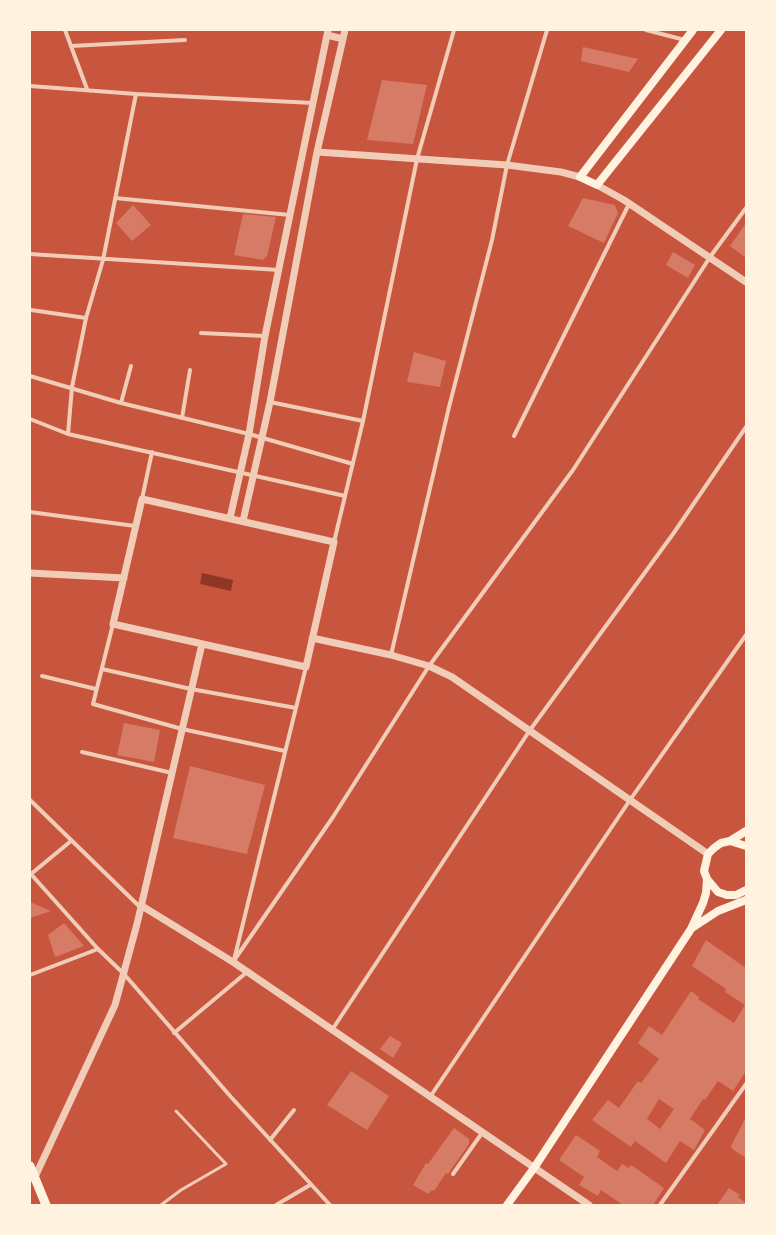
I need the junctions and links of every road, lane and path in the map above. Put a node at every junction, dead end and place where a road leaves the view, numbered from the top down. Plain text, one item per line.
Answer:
1 (65, 30) edge
2 (345, 30) edge
3 (454, 30) edge
4 (547, 30) edge
5 (646, 30) edge
6 (694, 30) edge
7 (721, 30) edge
8 (328, 32) edge
9 (343, 38) junction
10 (185, 40) dead end
11 (685, 40) junction
12 (71, 46) junction
13 (30, 86) edge
14 (87, 89) junction
15 (136, 94) junction
16 (313, 103) junction
17 (317, 152) junction
18 (417, 159) junction
19 (507, 165) junction
20 (580, 178) junction
21 (597, 185) junction
22 (115, 198) junction
23 (629, 204) junction
24 (746, 208) edge
25 (290, 215) junction
26 (30, 254) edge
27 (710, 257) junction
28 (103, 260) junction
29 (279, 270) junction
30 (746, 282) edge
31 (31, 310) dead end
32 (86, 318) junction
33 (201, 333) dead end
34 (265, 336) junction
35 (131, 366) dead end
36 (190, 370) dead end
37 (30, 376) edge
38 (72, 387) junction
39 (270, 402) junction
40 (121, 403) junction
41 (182, 418) junction
42 (30, 419) edge
43 (363, 421) junction
44 (746, 427) edge
45 (68, 434) junction
46 (249, 434) junction
47 (514, 436) dead end
48 (262, 437) junction
49 (152, 452) junction
50 (353, 464) junction
51 (240, 472) junction
52 (253, 475) junction
53 (345, 496) junction
54 (142, 499) junction
55 (30, 512) edge
56 (230, 518) junction
57 (243, 521) junction
58 (135, 526) junction
59 (334, 542) junction
60 (30, 573) edge
61 (124, 578) junction
62 (113, 624) junction
63 (746, 635) edge
64 (312, 638) junction
65 (202, 644) junction
66 (391, 655) junction
67 (429, 666) junction
68 (306, 667) junction
69 (102, 669) junction
70 (42, 676) dead end
71 (96, 689) junction
72 (191, 689) junction
73 (296, 708) junction
74 (182, 729) junction
75 (530, 730) junction
76 (285, 751) junction
77 (82, 752) dead end
78 (172, 773) junction
79 (30, 800) edge
80 (630, 800) junction
81 (746, 831) edge
82 (71, 841) junction
83 (730, 841) junction
84 (746, 846) edge
85 (708, 854) junction
86 (31, 874) edge
87 (707, 879) junction
88 (746, 890) edge
89 (746, 900) edge
90 (141, 907) junction
91 (691, 929) junction
92 (98, 949) junction
93 (233, 962) junction
94 (247, 972) junction
95 (124, 974) junction
96 (30, 976) edge
97 (332, 1030) junction
98 (174, 1033) junction
99 (746, 1084) edge
100 (429, 1097) junction
101 (294, 1110) dead end
102 (176, 1111) dead end
103 (482, 1132) junction
104 (270, 1140) junction
105 (30, 1166) edge
106 (534, 1168) junction
107 (453, 1174) dead end
108 (34, 1178) junction
109 (310, 1184) junction
110 (46, 1205) edge
111 (161, 1205) edge
112 (276, 1205) edge
113 (330, 1205) edge
114 (507, 1205) edge
115 (589, 1205) edge
116 (660, 1205) edge

1 - 12 street
2 - 9 street
3 - 18 street
4 - 19 street
5 - 11 street
6 - 11 main road
7 - 21 main road
8 - 9 street
8 - 16 street
9 - 17 street
10 - 12 street
11 - 20 main road
12 - 14 street
13 - 14 street
14 - 15 street
15 - 16 street
15 - 22 street
16 - 25 street
17 - 18 street
17 - 39 street
18 - 19 street
18 - 43 street
19 - 20 street
19 - 66 street
20 - 21 main road
21 - 23 street
22 - 25 street
22 - 28 street
23 - 27 street
23 - 47 street
24 - 27 street
25 - 29 street
26 - 28 street
27 - 30 street
27 - 67 street
28 - 29 street
28 - 32 street
29 - 34 street
31 - 32 street
32 - 38 street
33 - 34 street
34 - 46 street
35 - 40 street
36 - 41 street
37 - 38 street
38 - 40 street
38 - 45 street
39 - 43 street
39 - 48 street
40 - 41 street
41 - 46 street
42 - 45 street
43 - 50 street
44 - 75 street
45 - 49 street
46 - 48 street
46 - 51 street
48 - 50 street
48 - 52 street
49 - 51 street
49 - 54 street
50 - 53 street
51 - 52 street
51 - 56 street
52 - 53 street
52 - 57 street
53 - 59 street
54 - 56 street
54 - 58 street
55 - 58 street
56 - 57 street
57 - 59 street
58 - 61 street
59 - 64 street
60 - 61 street
61 - 62 street
62 - 65 street
62 - 69 street
63 - 80 street
64 - 66 street
64 - 68 street
65 - 68 street
65 - 72 street
66 - 67 street
67 - 75 street
67 - 93 street
68 - 73 street
69 - 71 street
69 - 72 street
70 - 71 street
71 - 74 street
72 - 73 street
72 - 74 street
73 - 76 street
74 - 76 street
74 - 78 street
75 - 80 street
75 - 97 street
76 - 93 street
77 - 78 street
78 - 90 street
79 - 82 street
80 - 85 street
80 - 100 street
81 - 83 main road
82 - 86 street
82 - 90 street
83 - 84 main road
83 - 85 main road
85 - 87 main road
86 - 92 street
87 - 88 main road
87 - 91 main road
89 - 91 main road
90 - 93 street
90 - 95 street
91 - 106 main road
92 - 95 street
92 - 96 street
93 - 94 street
94 - 97 street
94 - 98 street
95 - 98 street
95 - 108 street
97 - 100 street
98 - 104 street
99 - 116 street
100 - 103 street
101 - 104 street
102 - 111 lane
103 - 106 street
103 - 107 street
104 - 109 street
105 - 108 main road
106 - 114 main road
106 - 115 street
108 - 110 main road
109 - 112 street
109 - 113 street

